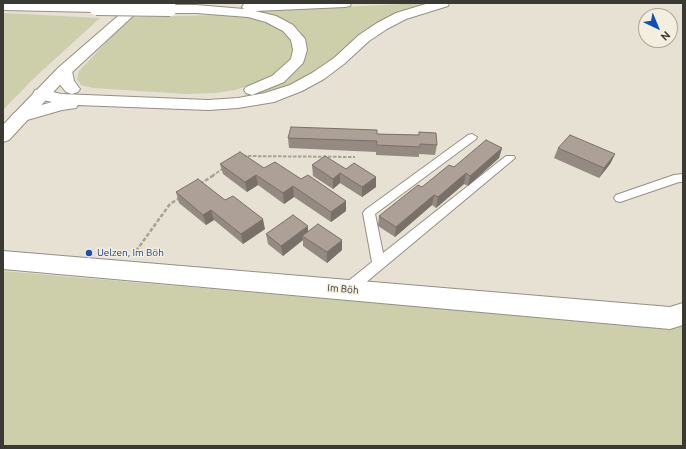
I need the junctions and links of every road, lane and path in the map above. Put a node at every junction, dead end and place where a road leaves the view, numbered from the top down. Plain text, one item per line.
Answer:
1 (141, 3) edge
2 (328, 3) edge
3 (345, 3) edge
4 (443, 3) edge
5 (312, 5) junction
6 (3, 6) edge
7 (196, 9) junction
8 (64, 70) junction
9 (72, 89) junction
10 (41, 94) junction
11 (99, 102) junction
12 (20, 118) junction
13 (3, 136) edge
14 (472, 137) dead end
15 (242, 156) edge
16 (355, 157) dead end
17 (510, 158) dead end
18 (229, 164) edge
19 (683, 178) edge
20 (197, 186) edge
21 (184, 195) edge
22 (620, 198) dead end
23 (3, 260) edge
24 (379, 264) junction
25 (123, 270) junction
26 (347, 290) junction
27 (683, 314) edge

1 - 8 main road
2 - 5 main road
3 - 5 main road
4 - 11 main road
5 - 7 main road
6 - 7 main road, bridge
7 - 9 main road
8 - 9 main road
8 - 10 main road
9 - 10 main road
10 - 11 main road
10 - 12 main road
11 - 12 main road
12 - 13 main road
14 - 24 lane
15 - 16 path
17 - 24 lane
18 - 20 path
19 - 22 lane
21 - 25 path
23 - 25 main road, Im Böh
24 - 26 lane
25 - 26 main road, Im Böh
26 - 27 main road, Im Böh

